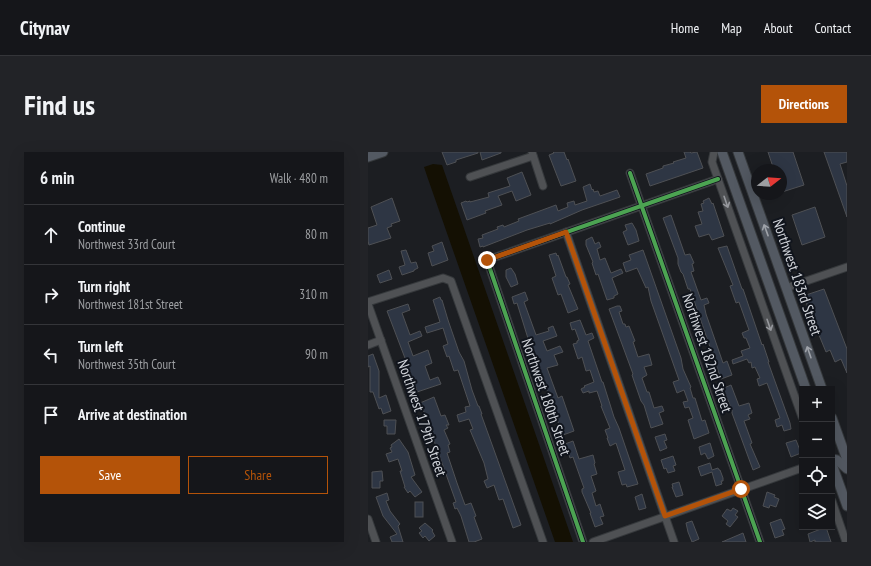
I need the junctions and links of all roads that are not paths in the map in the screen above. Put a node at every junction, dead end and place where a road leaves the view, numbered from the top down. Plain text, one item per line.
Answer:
1 (383, 152) edge
2 (714, 152) edge
3 (722, 152) edge
4 (738, 152) edge
5 (532, 154) edge
6 (368, 157) edge
7 (630, 173) dead end
8 (470, 177) dead end
9 (718, 179) junction
10 (543, 186) dead end
11 (642, 205) junction
12 (566, 232) junction
13 (847, 267) edge
14 (765, 274) junction
15 (786, 288) junction
16 (368, 303) edge
17 (381, 340) junction
18 (368, 345) edge
19 (805, 386) edge
20 (821, 386) edge
21 (799, 408) edge
22 (833, 422) edge
23 (835, 460) edge
24 (847, 460) edge
25 (799, 469) edge
26 (847, 469) edge
27 (835, 472) edge
28 (741, 489) junction
29 (847, 506) edge
30 (835, 510) edge
31 (665, 516) junction
32 (368, 520) edge
33 (373, 541) edge
34 (452, 542) edge
35 (543, 542) edge
36 (583, 542) edge
37 (593, 542) edge
38 (674, 542) edge
39 (760, 542) edge
40 (846, 542) edge

1 - 6 main road
2 - 9 street
3 - 14 main road, Northwest 183rd Street
15 -> 4 main road, Northwest 183rd Street
5 - 8 street
5 - 10 street
7 - 11 street, Northwest 182nd Street
9 - 11 street
9 -> 21 street
11 - 12 street
11 - 28 street, Northwest 182nd Street
12 - 31 street
12 - 36 street, Northwest 180th Street
13 - 15 street
14 - 15 main road
14 - 19 main road, Northwest 183rd Street
20 -> 15 main road, Northwest 183rd Street
16 - 17 street, Northwest 179th Street
16 - 35 street
17 - 18 street
17 - 34 street, Northwest 179th Street
22 - 24 main road
23 - 26 main road
25 - 28 street
27 - 29 main road
28 - 31 street
28 - 39 street, Northwest 182nd Street
30 - 40 street
31 - 37 street
31 - 38 street
32 - 33 street

